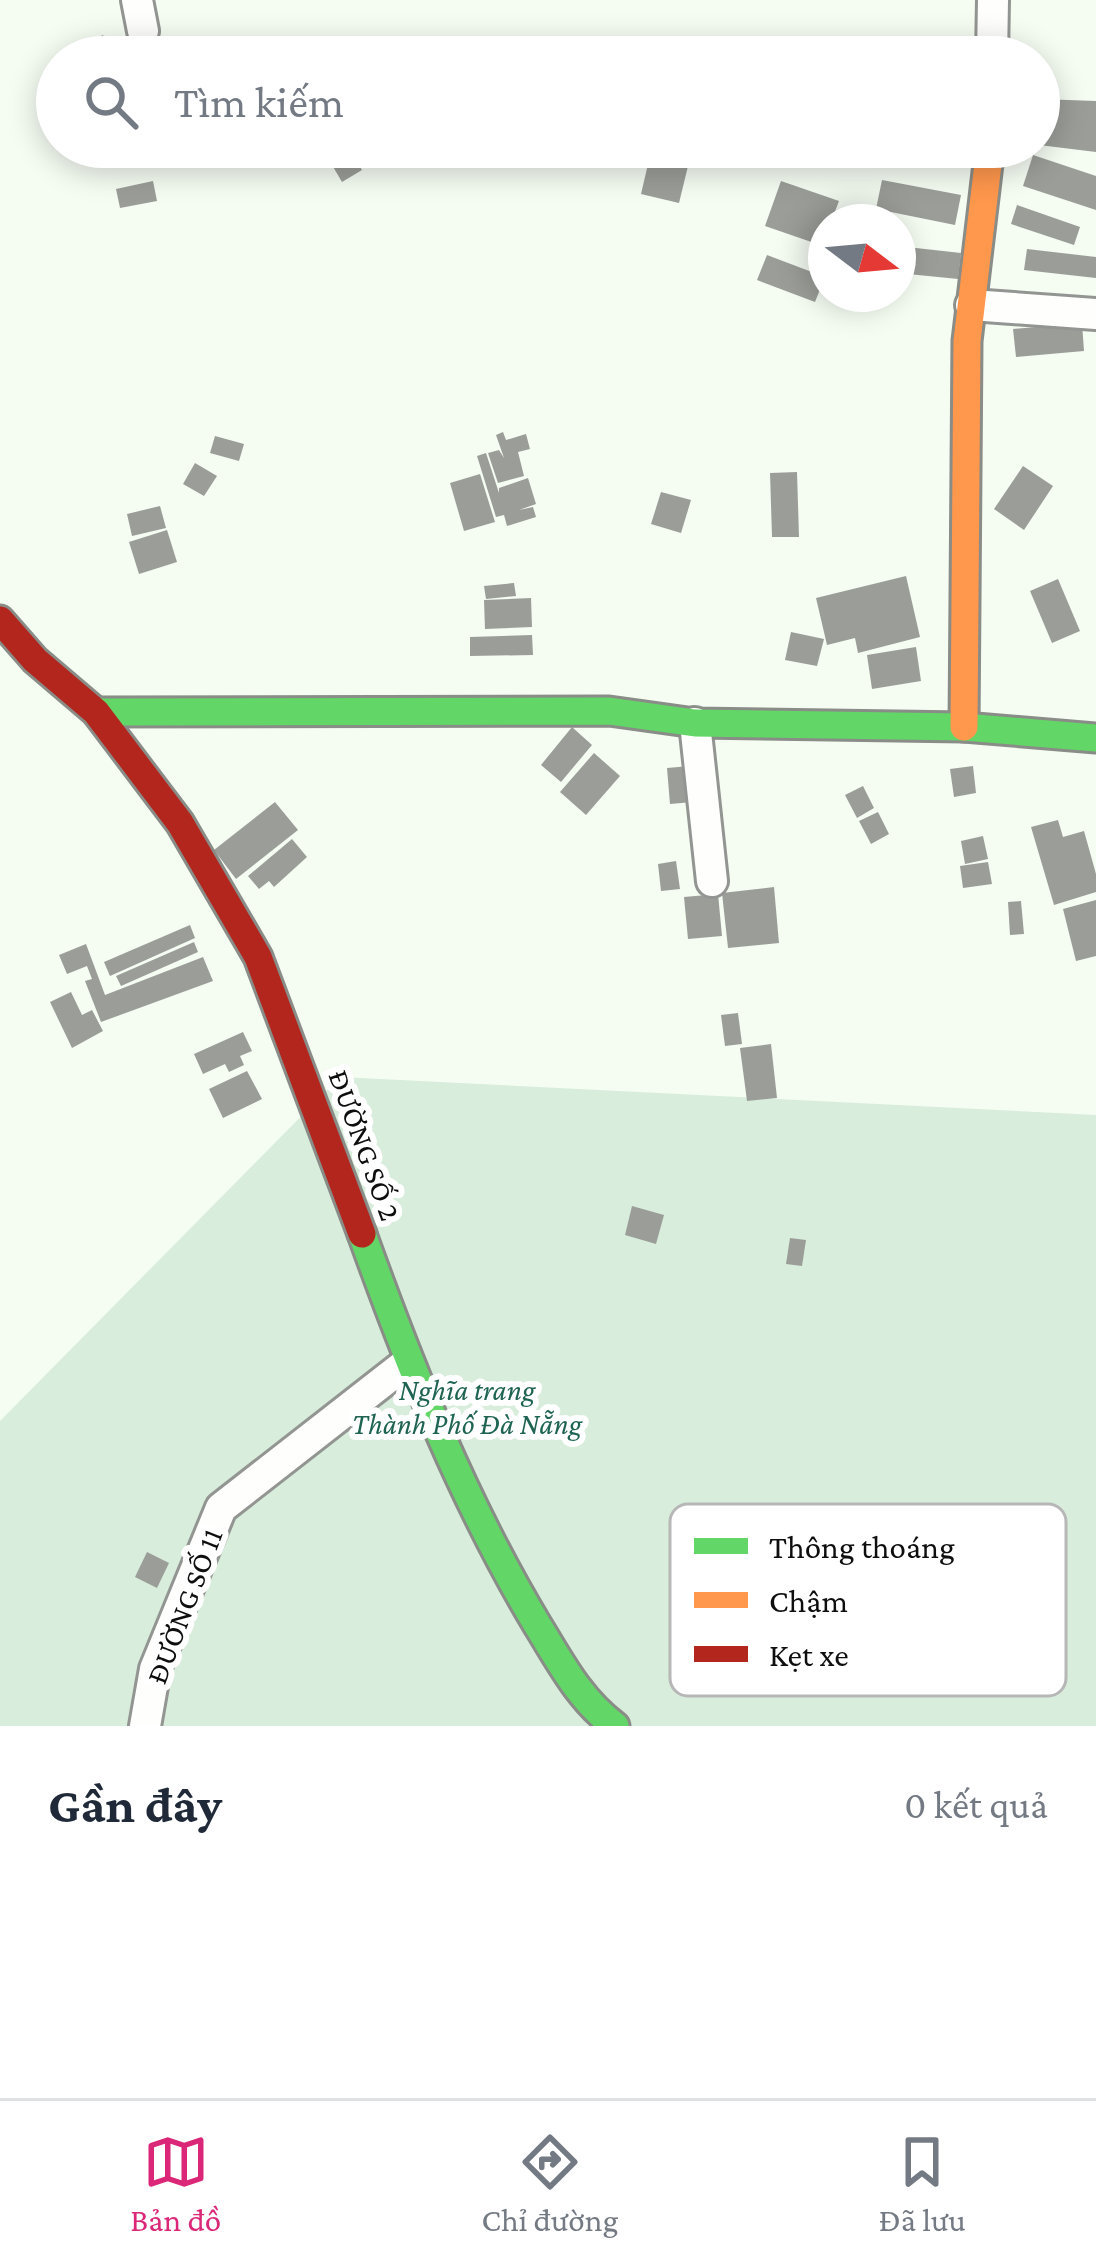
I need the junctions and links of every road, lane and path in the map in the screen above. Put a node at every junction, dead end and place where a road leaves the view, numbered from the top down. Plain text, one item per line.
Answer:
1 (993, 0) edge
2 (992, 36) edge
3 (987, 168) edge
4 (971, 305) junction
5 (1096, 314) edge
6 (0, 620) edge
7 (97, 712) junction
8 (695, 723) junction
9 (964, 727) junction
10 (1096, 738) edge
11 (712, 881) dead end
12 (408, 1362) junction
13 (145, 1726) edge
14 (615, 1726) edge

1 - 2 street
3 - 4 street
4 - 5 street
4 - 9 street
6 - 7 street, ĐƯỜNG SỐ 2
7 - 8 street
7 - 12 street, ĐƯỜNG SỐ 2
8 - 9 street
8 - 11 street
9 - 10 street
12 - 13 street, ĐƯỜNG SỐ 11
12 - 14 street, ĐƯỜNG SỐ 2

